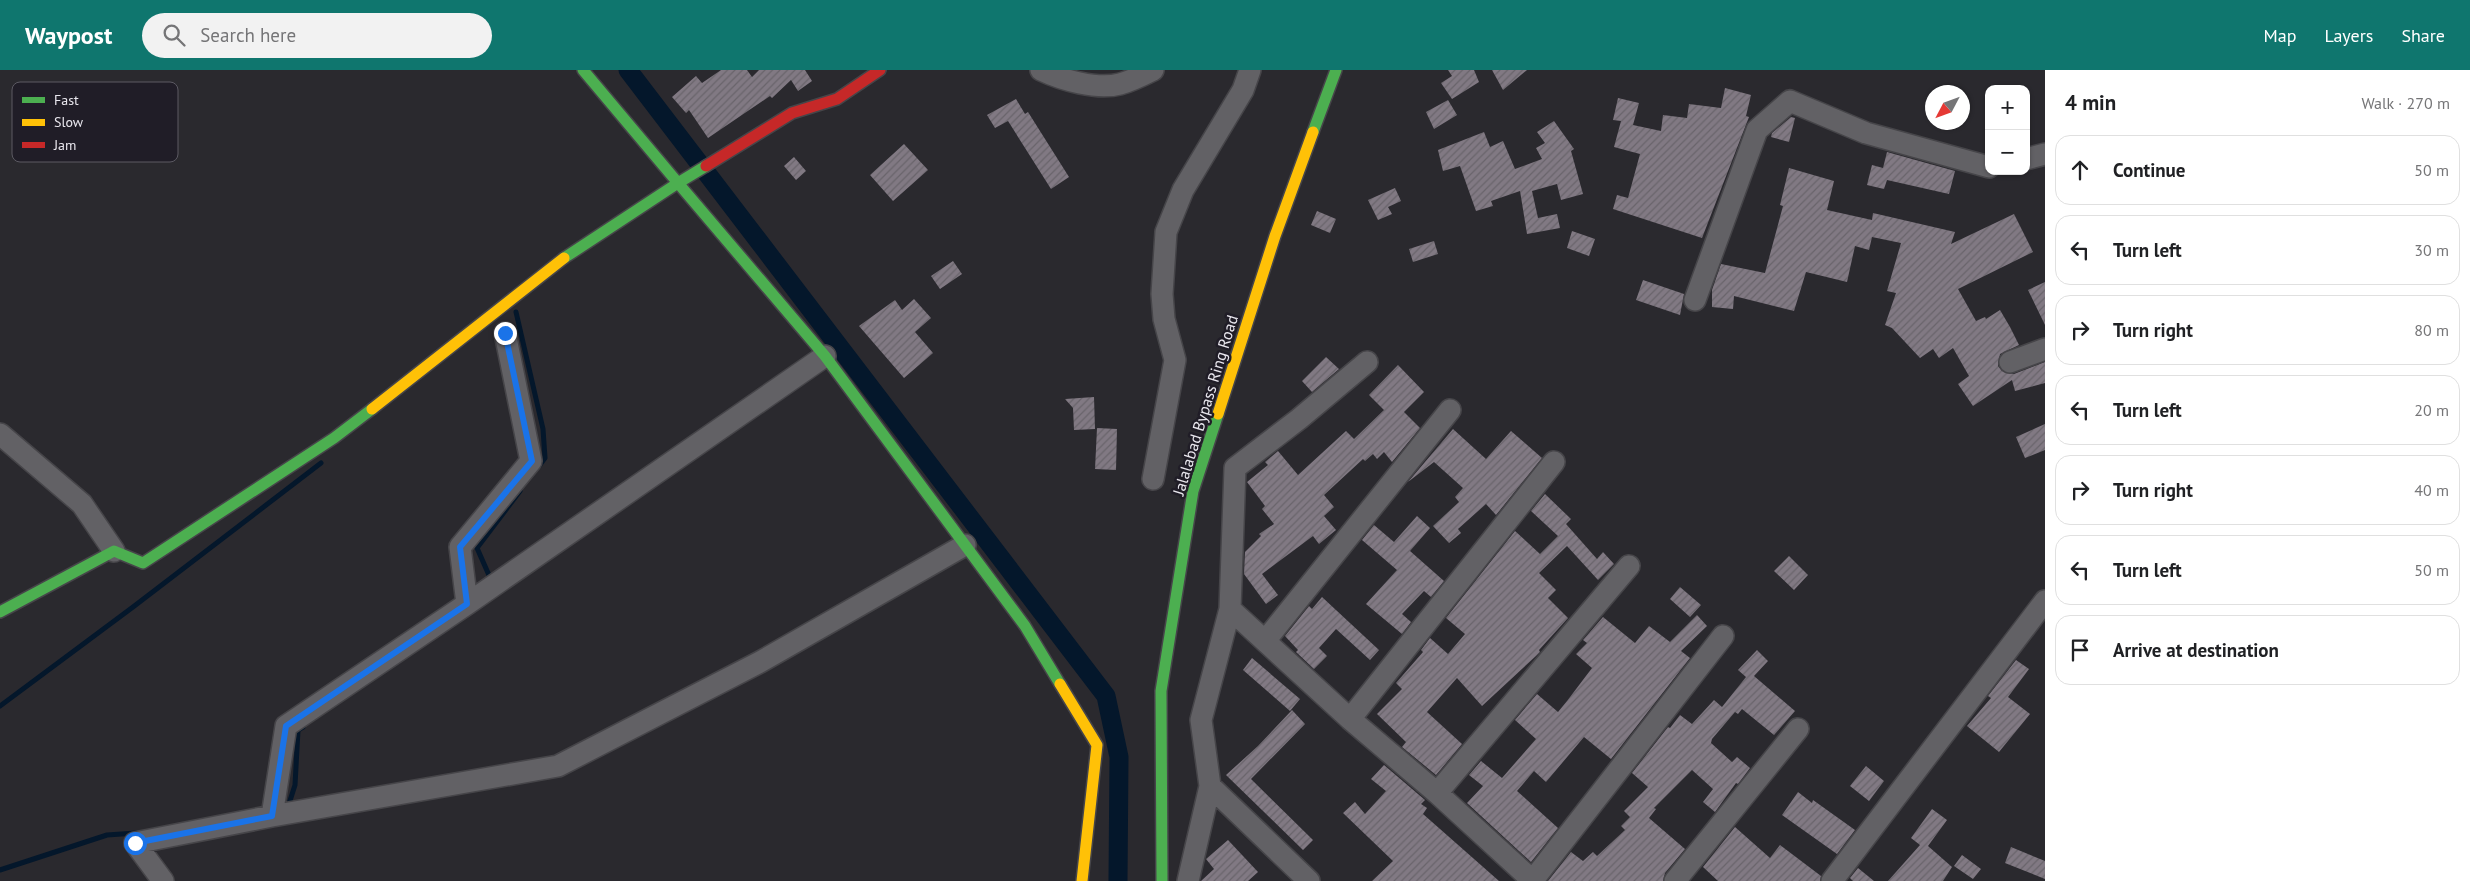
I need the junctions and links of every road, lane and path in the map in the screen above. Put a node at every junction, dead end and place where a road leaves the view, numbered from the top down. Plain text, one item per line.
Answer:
1 (583, 70) edge
2 (880, 70) edge
3 (1040, 70) edge
4 (1153, 70) edge
5 (1250, 70) edge
6 (1336, 70) edge
7 (2045, 154) edge
8 (2030, 158) edge
9 (1985, 166) edge
10 (678, 183) junction
11 (1695, 300) dead end
12 (505, 333) dead end
13 (2045, 349) edge
14 (825, 356) junction
15 (1367, 362) dead end
16 (2010, 362) dead end
17 (1450, 410) dead end
18 (0, 434) edge
19 (1554, 462) dead end
20 (1153, 479) dead end
21 (965, 546) junction
22 (114, 550) junction
23 (1629, 566) dead end
24 (2045, 601) edge
25 (467, 604) junction
26 (1230, 608) junction
27 (0, 612) edge
28 (1723, 636) dead end
29 (1265, 641) junction
30 (1350, 719) junction
31 (1798, 729) dead end
32 (1210, 786) junction
33 (1437, 793) junction
34 (272, 816) junction
35 (163, 881) edge
36 (1082, 881) edge
37 (1162, 881) edge
38 (1188, 881) edge
39 (1309, 881) edge
40 (1533, 881) edge
41 (1675, 881) edge
42 (1832, 881) edge

1 - 10 main road
2 - 10 main road
3 - 4 street
5 - 20 street
6 - 37 main road, Jalalabad Bypass Ring Road
7 - 8 street
9 - 11 street
10 - 14 main road
10 - 22 main road
12 - 25 street
13 - 16 street
14 - 21 main road
14 - 25 street
15 - 26 street
17 - 29 street
18 - 22 street
19 - 30 street
21 - 34 street
21 - 36 main road
22 - 27 main road
23 - 33 street
24 - 42 street
25 - 34 street
26 - 29 street
26 - 32 street
28 - 40 street
29 - 30 street
30 - 33 street
31 - 41 street
32 - 38 street
32 - 39 street
33 - 40 street
34 - 35 street

